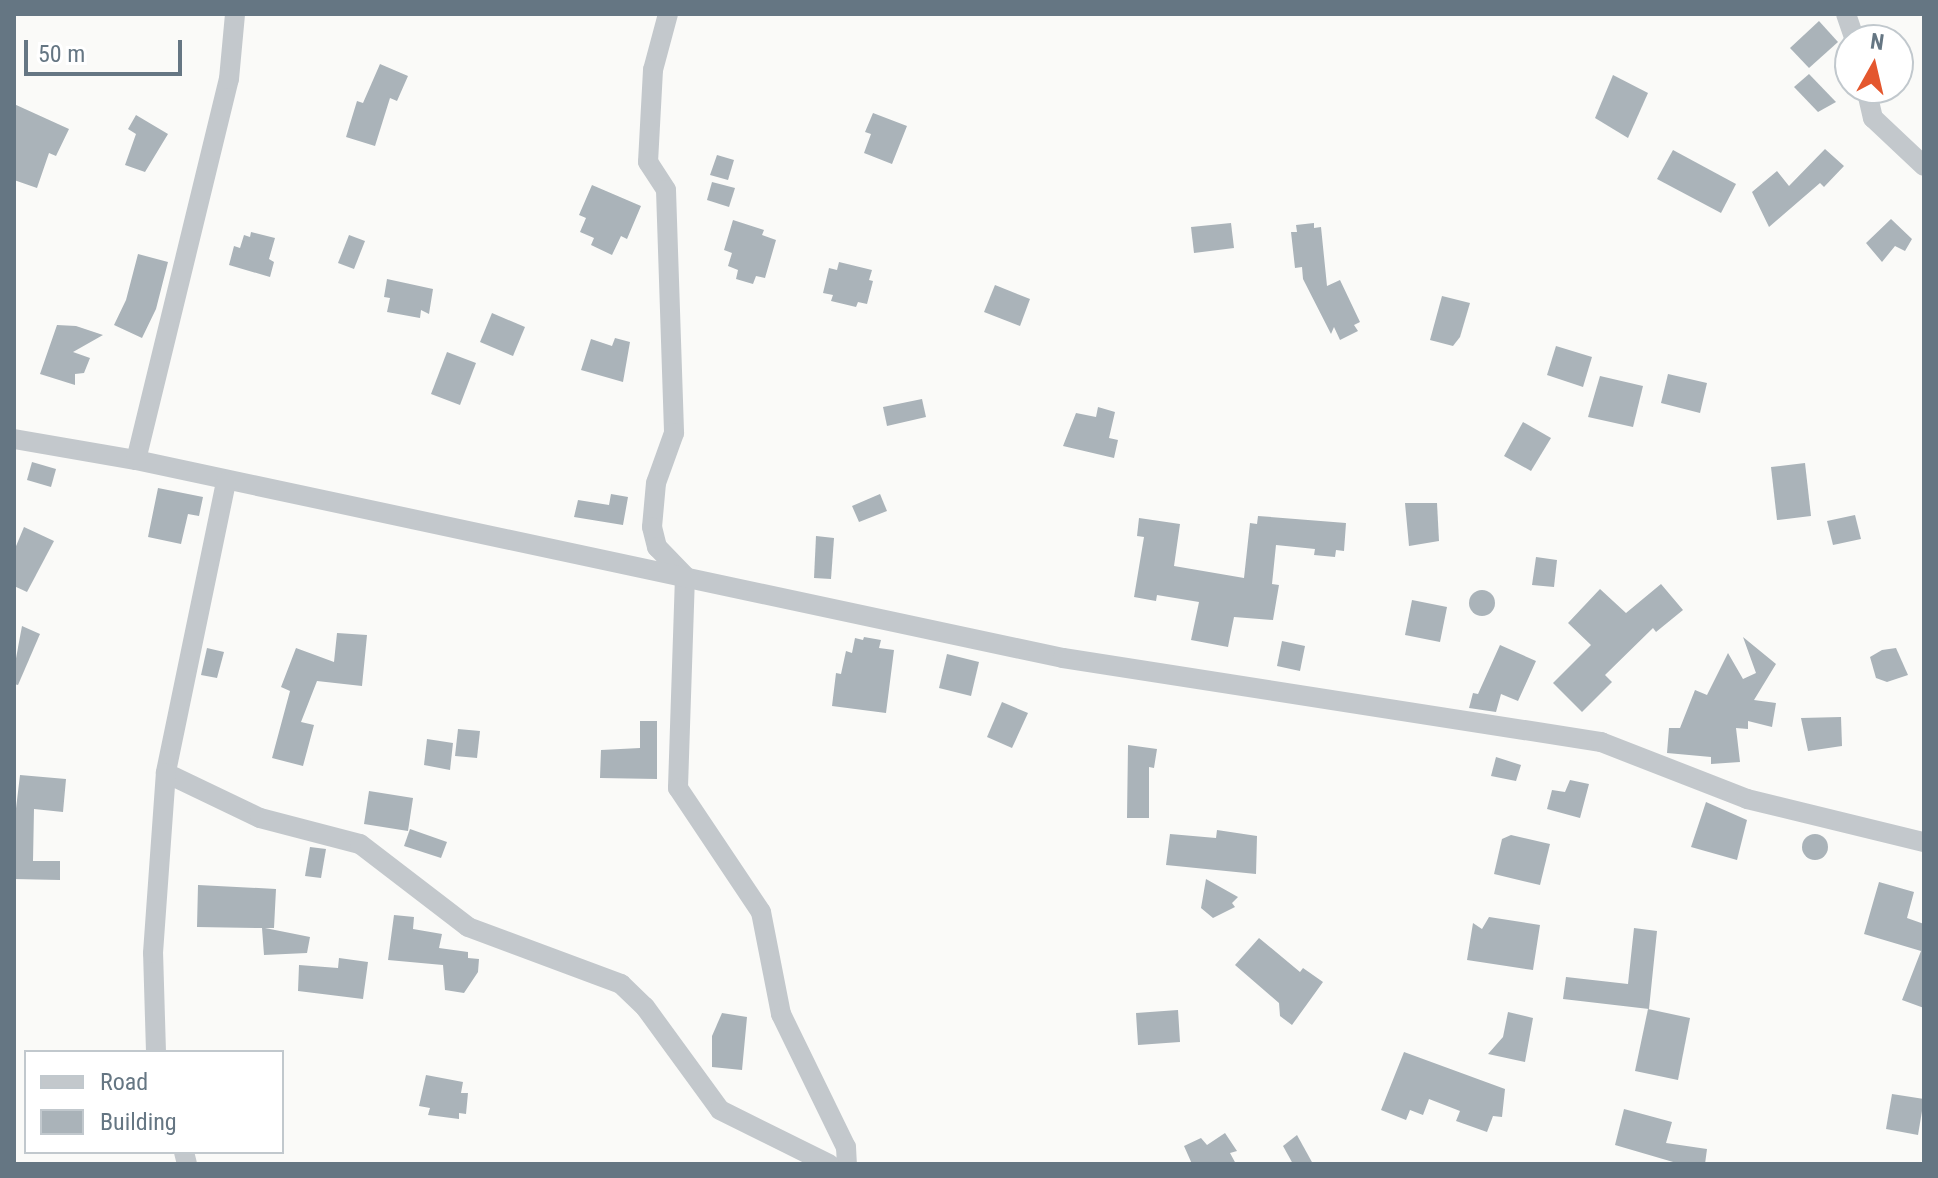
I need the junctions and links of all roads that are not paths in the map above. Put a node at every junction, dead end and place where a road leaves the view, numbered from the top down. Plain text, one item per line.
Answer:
1 (235, 14) edge
2 (668, 14) edge
3 (1870, 104) edge
4 (1924, 166) edge
5 (14, 439) edge
6 (136, 460) junction
7 (226, 482) junction
8 (685, 576) junction
9 (166, 773) junction
10 (1924, 842) edge
11 (156, 1050) edge
12 (829, 1164) edge
13 (847, 1164) edge

1 - 6 street
2 - 8 street
3 - 4 street
5 - 6 street
6 - 7 street
7 - 8 street
7 - 9 street
8 - 10 street
8 - 13 street
9 - 11 street
9 - 12 street

